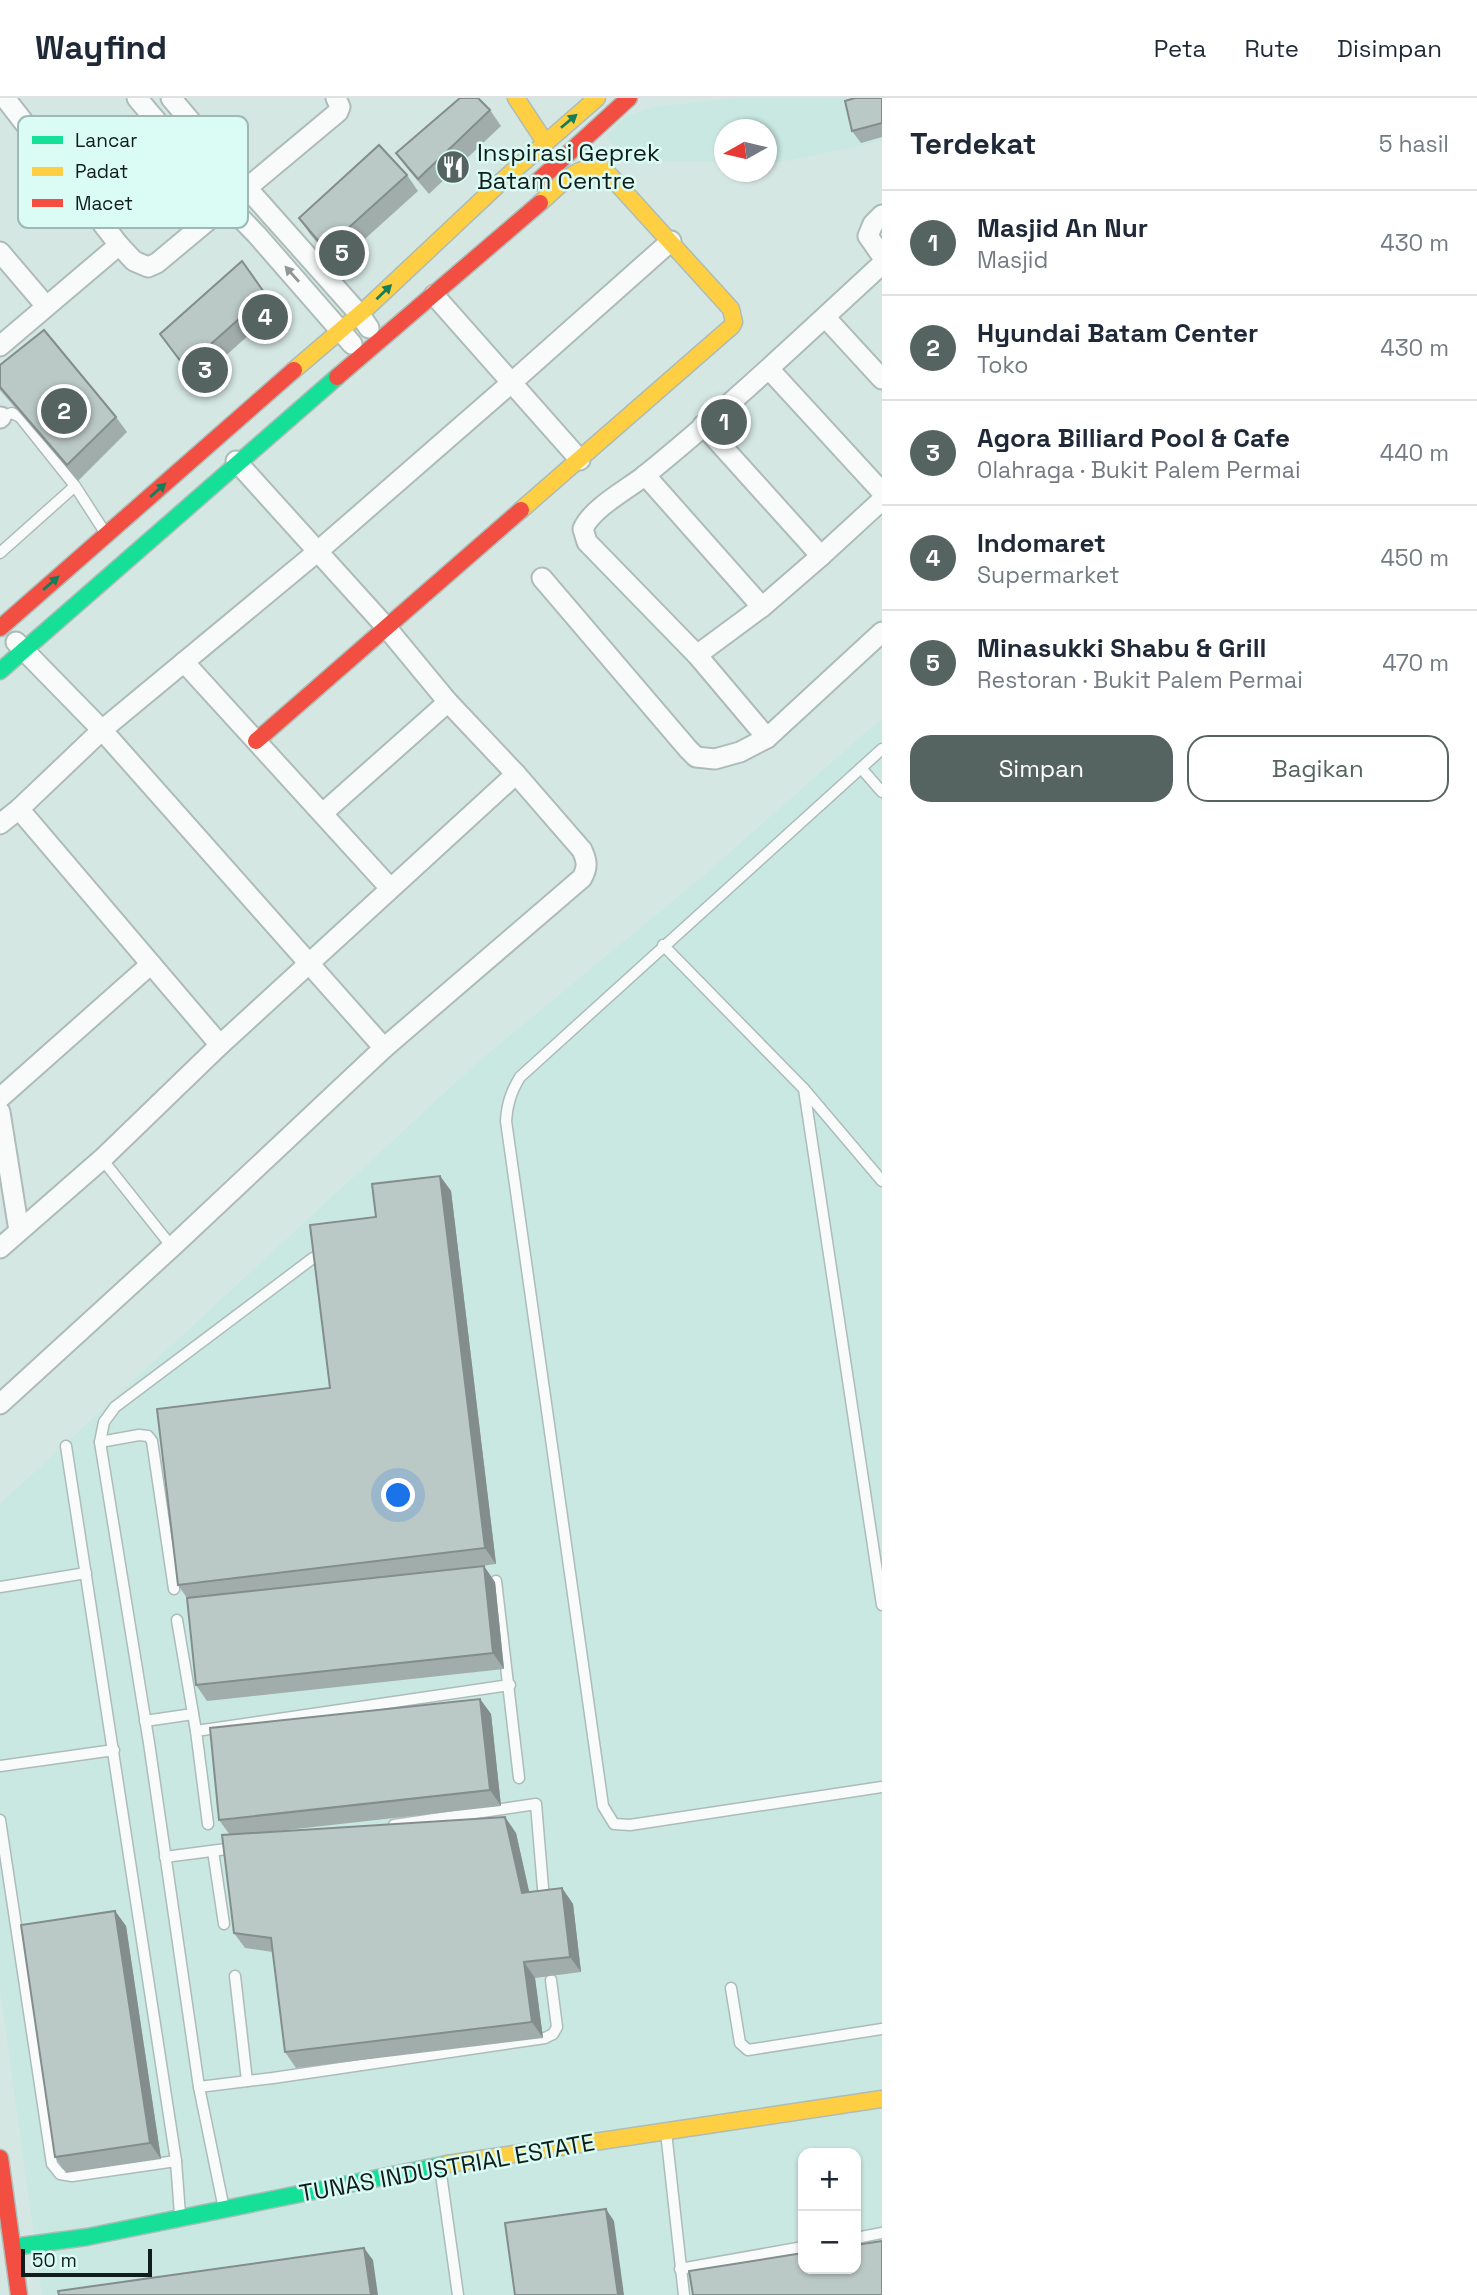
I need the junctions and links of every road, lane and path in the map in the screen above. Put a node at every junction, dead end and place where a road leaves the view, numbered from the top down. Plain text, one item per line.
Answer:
1 (5, 98) edge
2 (137, 98) edge
3 (171, 98) edge
4 (336, 98) edge
5 (516, 98) edge
6 (597, 98) edge
7 (628, 98) edge
8 (610, 104) edge
9 (19, 116) edge
10 (152, 116) edge
11 (186, 116) edge
12 (545, 142) junction
13 (248, 187) edge
14 (248, 189) edge
15 (523, 194) dead end
16 (882, 215) edge
17 (248, 227) edge
18 (106, 228) edge
19 (199, 228) edge
20 (671, 241) junction
21 (119, 245) junction
22 (0, 252) edge
23 (453, 256) dead end
24 (882, 256) edge
25 (882, 264) edge
26 (429, 289) junction
27 (46, 306) junction
28 (825, 317) junction
29 (365, 322) junction
30 (346, 337) junction
31 (0, 346) edge
32 (769, 369) junction
33 (882, 379) edge
34 (510, 384) junction
35 (0, 418) edge
36 (703, 425) junction
37 (580, 460) junction
38 (236, 461) junction
39 (645, 475) junction
40 (75, 486) junction
41 (882, 492) edge
42 (882, 500) edge
43 (107, 535) junction
44 (317, 552) junction
45 (0, 553) edge
46 (821, 556) junction
47 (542, 578) dead end
48 (762, 607) junction
49 (386, 627) junction
50 (0, 628) edge
51 (882, 632) edge
52 (20, 645) junction
53 (697, 655) junction
54 (0, 657) edge
55 (184, 662) junction
56 (0, 671) edge
57 (448, 702) junction
58 (102, 730) junction
59 (767, 738) junction
60 (256, 741) junction
61 (882, 749) edge
62 (861, 768) junction
63 (516, 774) junction
64 (882, 792) edge
65 (19, 809) junction
66 (323, 813) junction
67 (0, 824) edge
68 (390, 888) junction
69 (663, 945) junction
70 (151, 964) junction
71 (308, 964) junction
72 (220, 1045) junction
73 (384, 1048) junction
74 (804, 1089) junction
75 (0, 1098) edge
76 (0, 1112) edge
77 (102, 1159) junction
78 (882, 1181) edge
79 (19, 1231) junction
80 (172, 1247) junction
81 (0, 1248) edge
82 (313, 1258) edge
83 (0, 1404) edge
84 (100, 1442) junction
85 (66, 1446) dead end
86 (86, 1573) junction
87 (496, 1581) dead end
88 (0, 1587) edge
89 (174, 1589) edge
90 (882, 1605) edge
91 (177, 1620) dead end
92 (510, 1685) junction
93 (193, 1714) junction
94 (145, 1721) junction
95 (196, 1731) junction
96 (114, 1750) junction
97 (0, 1766) edge
98 (519, 1778) dead end
99 (882, 1787) edge
100 (0, 1820) edge
101 (208, 1824) dead end
102 (388, 1826) edge
103 (240, 1847) edge
104 (213, 1851) junction
105 (165, 1857) junction
106 (544, 1900) edge
107 (224, 1924) dead end
108 (235, 1976) dead end
109 (551, 1980) dead end
110 (731, 1988) dead end
111 (882, 2029) edge
112 (247, 2081) junction
113 (199, 2087) junction
114 (882, 2099) edge
115 (666, 2132) junction
116 (0, 2158) edge
117 (176, 2161) junction
118 (440, 2165) junction
119 (224, 2210) junction
120 (180, 2219) junction
121 (882, 2233) edge
122 (861, 2237) edge
123 (13, 2247) junction
124 (798, 2248) edge
125 (680, 2269) junction
126 (19, 2295) edge
127 (458, 2295) edge
128 (684, 2295) edge

1 - 9 street
2 - 10 street
3 - 11 street
4 - 13 street
5 - 12 street
12 -> 6 street
7 - 8 street
8 - 15 street
29 -> 12 street
14 - 29 street
16 - 24 street
30 -> 17 street
18 - 21 street
19 - 21 street
20 - 26 street
20 - 34 street
20 - 37 street
21 - 27 street
22 - 27 street
23 - 26 street
25 - 28 street
26 - 29 street
26 - 34 street
26 - 38 street
27 - 31 street
28 - 32 street
28 - 33 street
29 - 30 street
43 -> 30 street
30 - 52 street
32 - 36 street
32 - 41 street
34 - 37 street
34 - 44 street
35 - 40 lane
36 - 39 street
36 - 46 street
37 - 49 street
38 - 44 street
38 - 52 street
39 - 48 street
39 - 53 street
40 - 43 lane
40 - 45 lane
42 - 46 street
50 -> 43 street
44 - 49 street
44 - 55 street
46 - 48 street
47 - 59 street
48 - 53 street
49 - 57 street
49 - 60 street
51 - 59 street
52 - 54 street
52 - 56 street
52 - 58 street
53 - 59 street
55 - 58 street
55 - 60 street
57 - 63 street
57 - 66 street
58 - 65 street
58 - 71 street
60 - 66 street
61 - 62 lane
62 - 64 lane
62 - 69 lane
63 - 68 street
63 - 73 street
65 - 67 street
65 - 70 street
66 - 68 street
68 - 71 street
69 - 74 lane
69 - 99 lane
70 - 72 street
70 - 75 street
71 - 72 street
71 - 73 street
72 - 77 street
73 - 80 street
74 - 78 lane
74 - 90 lane
76 - 79 street
77 - 79 street
77 - 80 lane
79 - 81 street
80 - 83 street
82 - 84 lane
84 - 89 lane
84 - 94 lane
85 - 86 lane
86 - 88 lane
86 - 96 lane
87 - 92 lane
91 - 93 lane
92 - 95 lane
92 - 98 lane
93 - 94 lane
93 - 95 lane
94 - 105 lane
95 - 101 lane
96 - 97 lane
96 - 117 lane
100 - 117 lane
102 - 106 lane
103 - 104 lane
104 - 105 lane
104 - 107 lane
105 - 113 lane
108 - 112 lane
109 - 112 lane
110 - 111 lane
112 - 113 lane
113 - 119 lane
114 - 115 street, TUNAS INDUSTRIAL ESTATE
115 - 118 street, TUNAS INDUSTRIAL ESTATE
115 - 125 lane
116 - 123 street
117 - 120 lane
118 - 119 street, TUNAS INDUSTRIAL ESTATE
118 - 127 lane
119 - 120 street, TUNAS INDUSTRIAL ESTATE
120 - 123 street, TUNAS INDUSTRIAL ESTATE
121 - 122 lane
123 - 126 street
124 - 125 lane
125 - 128 lane

